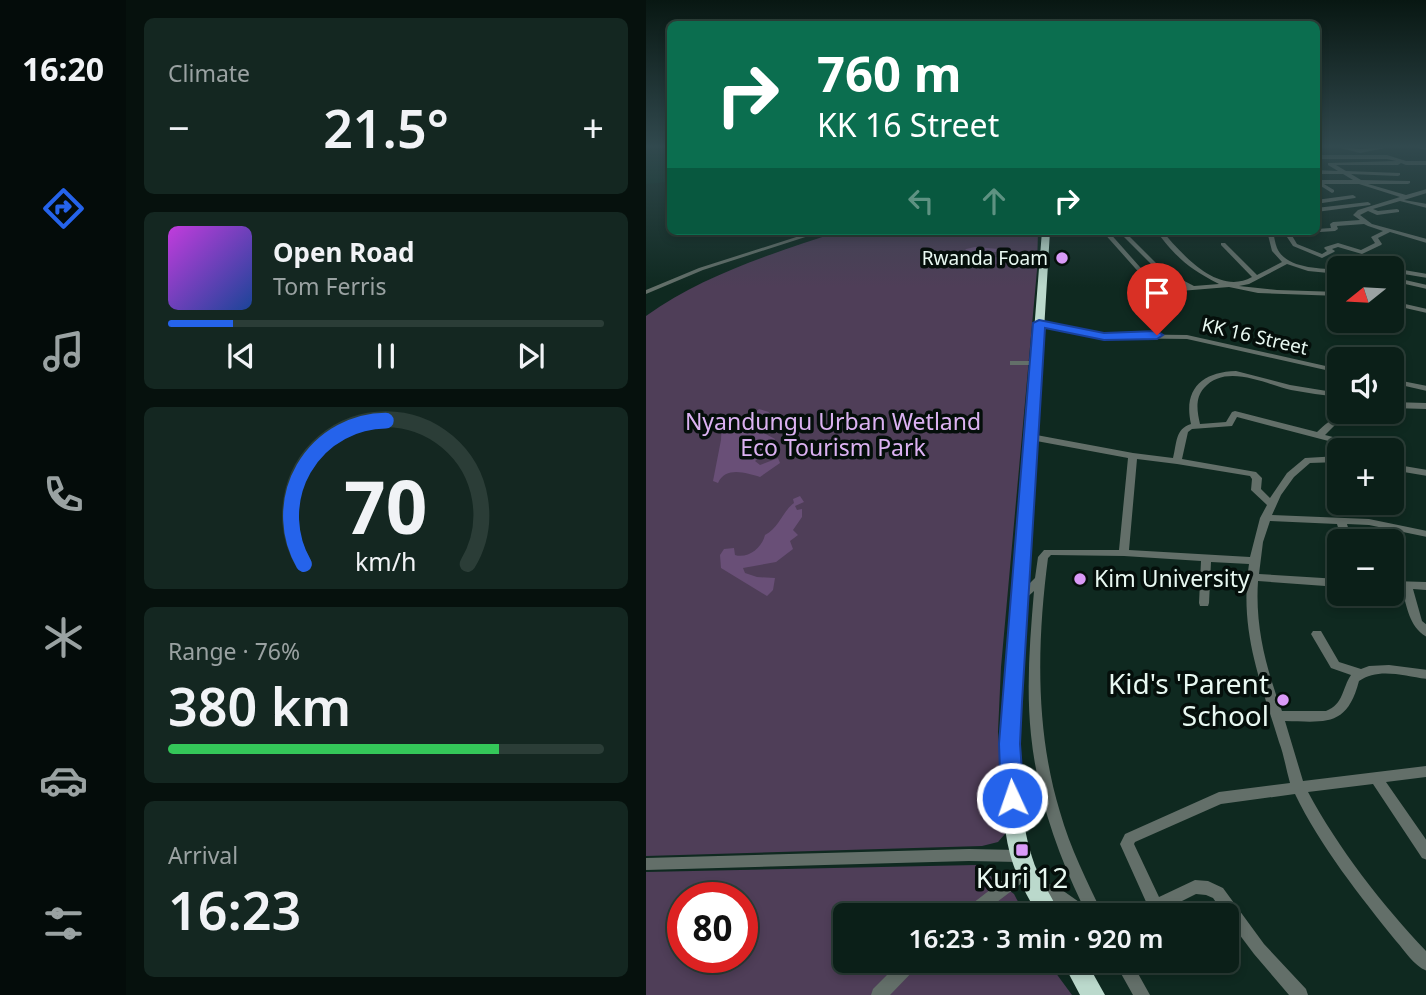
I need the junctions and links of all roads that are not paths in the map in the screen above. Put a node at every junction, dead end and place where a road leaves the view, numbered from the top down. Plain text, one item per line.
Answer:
1 (1353, 193) edge
2 (1394, 193) edge
3 (1419, 193) edge
4 (1405, 197) junction
5 (1396, 200) junction
6 (1388, 203) junction
7 (1320, 206) edge
8 (1426, 206) edge
9 (1320, 207) edge
10 (1369, 209) junction
11 (1397, 211) dead end
12 (1363, 222) junction
13 (1320, 231) edge
14 (1388, 231) junction
15 (808, 235) edge
16 (1046, 235) edge
17 (1109, 235) edge
18 (1125, 235) edge
19 (1162, 235) edge
20 (1271, 235) edge
21 (1288, 235) edge
22 (1426, 241) edge
23 (1224, 244) dead end
24 (1286, 262) junction
25 (1327, 270) edge
26 (1404, 272) edge
27 (1426, 276) edge
28 (1256, 277) junction
29 (1404, 282) edge
30 (1226, 285) junction
31 (1426, 287) edge
32 (1193, 289) junction
33 (646, 292) edge
34 (1327, 294) edge
35 (1404, 306) edge
36 (1426, 311) edge
37 (1039, 323) junction
38 (1014, 363) dead end
39 (1036, 363) junction
40 (1327, 367) edge
41 (1404, 384) edge
42 (1426, 389) edge
43 (1327, 393) edge
44 (1404, 405) edge
45 (1426, 406) edge
46 (1331, 424) edge
47 (1196, 426) junction
48 (1319, 435) junction
49 (1031, 437) junction
50 (1330, 438) edge
51 (1133, 456) junction
52 (1327, 459) edge
53 (1177, 461) junction
54 (1404, 469) edge
55 (1426, 473) edge
56 (1271, 504) junction
57 (1265, 518) junction
58 (1341, 520) junction
59 (1344, 529) edge
60 (1426, 534) edge
61 (1124, 553) junction
62 (1206, 557) junction
63 (1255, 561) junction
64 (1252, 577) junction
65 (1040, 579) junction
66 (1327, 582) edge
67 (1404, 586) edge
68 (1407, 586) junction
69 (1426, 586) edge
70 (1021, 597) junction
71 (1204, 603) dead end
72 (1426, 633) edge
73 (1317, 634) dead end
74 (1360, 673) junction
75 (1426, 676) edge
76 (1278, 716) junction
77 (1426, 771) edge
78 (1376, 776) junction
79 (1299, 787) junction
80 (1426, 854) edge
81 (646, 864) edge
82 (1026, 870) junction
83 (984, 903) edge
84 (1043, 903) edge
85 (1069, 903) edge
86 (1090, 903) edge
87 (1154, 903) edge
88 (1159, 903) edge
89 (1225, 903) edge
90 (1239, 922) edge
91 (1426, 964) edge
92 (900, 973) edge
93 (1080, 973) edge
94 (1129, 973) edge
95 (879, 995) edge
96 (1093, 995) edge
97 (1142, 995) edge
98 (1300, 995) edge

1 - 7 street
2 - 4 street
3 - 4 street
4 - 5 street
5 - 6 street
5 - 8 street
6 - 9 street
6 - 10 street
10 - 11 street
10 - 12 street
12 - 13 street
12 - 14 street
14 - 21 street
14 - 22 street
15 - 33 street
16 - 37 highway
17 - 32 street
18 - 32 street
19 - 30 street
20 - 24 street
23 - 28 street
24 - 25 street
24 - 28 street
26 - 27 street
28 - 30 street
29 - 31 street
30 - 32 street
30 - 34 street
35 - 36 street
37 - 39 highway
37 - 40 street, KK 16 Street
38 - 39 street
39 - 49 highway
41 - 42 street
43 - 47 street
44 - 45 street
46 - 48 street
47 - 48 street
47 - 53 street
48 - 50 street
49 - 51 street
49 - 70 highway
51 - 53 street
51 - 61 street
52 - 56 street
53 - 56 street
54 - 55 street
56 - 57 street
57 - 58 street
57 - 63 street
58 - 59 street
58 - 60 street
61 - 62 street
61 - 65 street
62 - 63 street
62 - 71 street
63 - 64 street
64 - 66 street
64 - 76 street
65 - 70 street
65 - 86 street
67 - 68 street
68 - 69 street
68 - 72 street
70 - 82 highway
73 - 74 street
74 - 75 street
74 - 76 street
76 - 79 street
77 - 78 street
78 - 79 street
78 - 80 street
79 - 87 street
79 - 91 street
81 - 82 street
82 - 83 street
82 - 84 highway
82 - 85 street
88 - 89 street
90 - 98 street
92 - 95 street
93 - 96 highway
94 - 97 street

